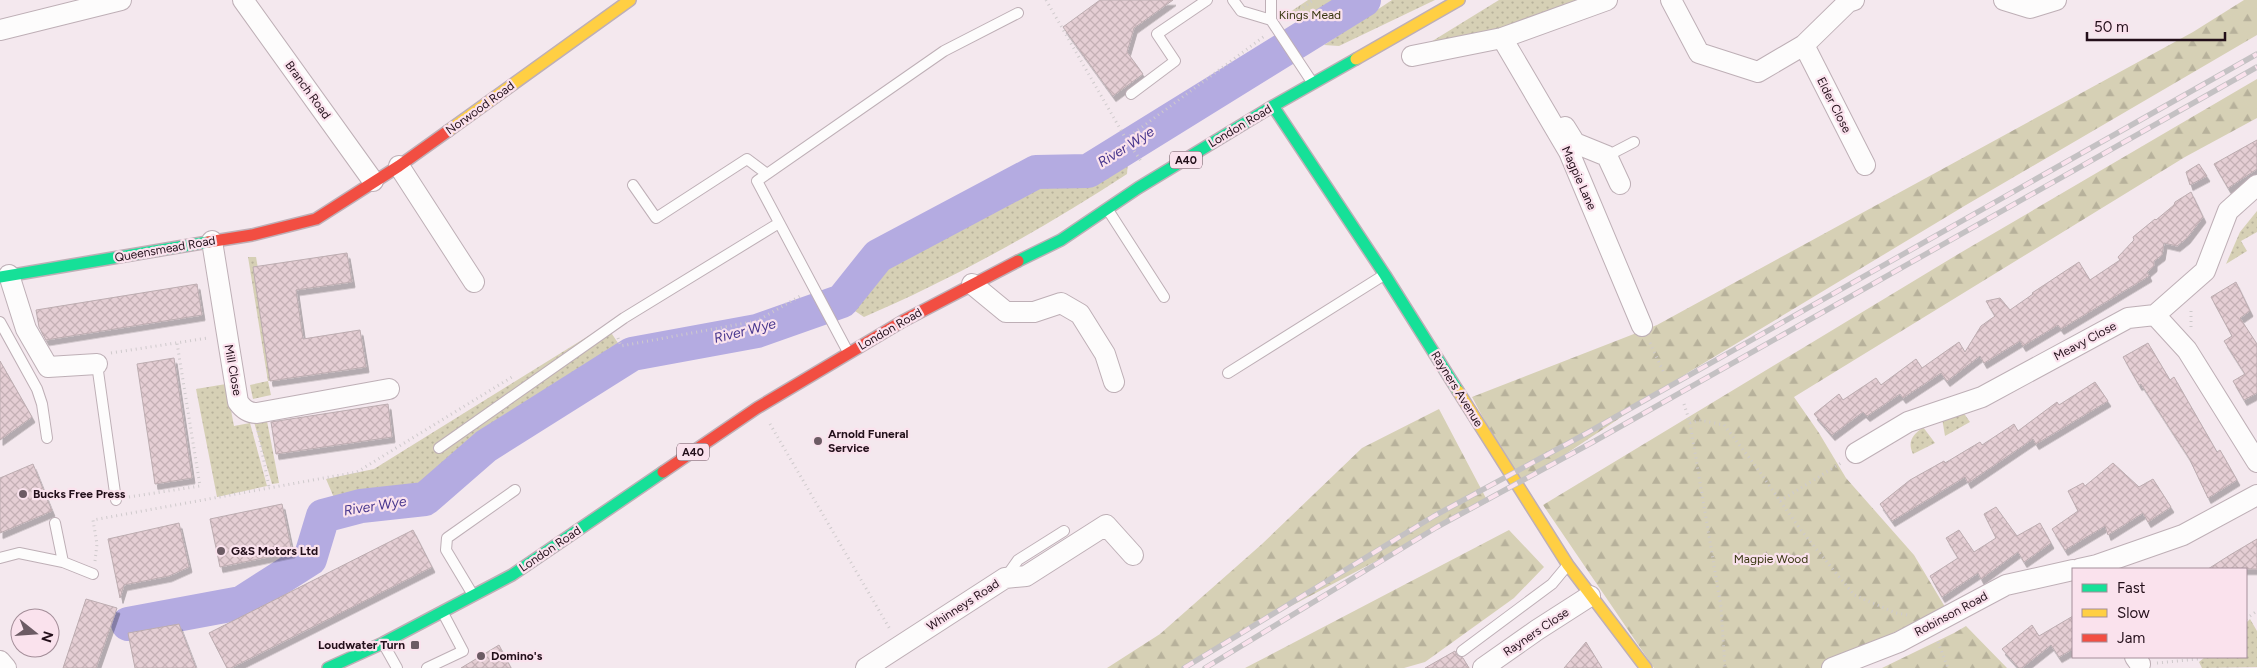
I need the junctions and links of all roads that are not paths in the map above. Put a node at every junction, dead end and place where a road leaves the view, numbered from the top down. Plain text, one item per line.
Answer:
1 (122, 0) edge
2 (243, 0) edge
3 (630, 0) edge
4 (1206, 0) edge
5 (1233, 0) edge
6 (1271, 0) edge
7 (1460, 0) edge
8 (1607, 0) edge
9 (1671, 0) edge
10 (1854, 0) edge
11 (2004, 0) edge
12 (2056, 0) edge
13 (1018, 13) dead end
14 (1274, 25) junction
15 (0, 30) edge
16 (1507, 36) junction
17 (1804, 45) junction
18 (1412, 56) dead end
19 (1313, 83) junction
20 (1131, 94) dead end
21 (1273, 106) junction
22 (1634, 142) dead end
23 (1607, 156) junction
24 (399, 166) junction
25 (1865, 166) dead end
26 (767, 174) junction
27 (373, 181) junction
28 (633, 184) dead end
29 (1620, 184) dead end
30 (2257, 185) edge
31 (1107, 209) junction
32 (328, 212) joint
33 (779, 223) junction
34 (212, 241) junction
35 (1385, 275) junction
36 (4, 276) edge
37 (474, 282) dead end
38 (972, 284) junction
39 (1164, 297) dead end
40 (2155, 315) junction
41 (0, 322) edge
42 (1642, 326) road end
43 (849, 353) junction
44 (97, 364) joint
45 (1228, 373) dead end
46 (1114, 382) dead end
47 (389, 389) dead end
48 (47, 438) dead end
49 (439, 448) dead end
50 (1856, 453) road end
51 (2257, 462) edge
52 (515, 490) dead end
53 (2257, 495) edge
54 (116, 500) road end
55 (55, 523) dead end
56 (1064, 531) dead end
57 (1133, 555) dead end
58 (0, 558) edge
59 (64, 562) junction
60 (1568, 565) junction
61 (2091, 568) edge
62 (2072, 570) edge
63 (94, 574) road end
64 (1005, 578) junction
65 (473, 596) junction
66 (1590, 596) junction
67 (443, 612) junction
68 (383, 643) junction
69 (1462, 651) dead end
70 (0, 661) edge
71 (6, 668) edge
72 (328, 668) edge
73 (397, 668) edge
74 (426, 668) edge
75 (866, 668) edge
76 (1483, 668) edge
77 (1646, 668) edge
78 (1832, 668) edge

1 - 15 street
2 - 27 street, Branch Road
3 - 24 street, Norwood Road
4 - 20 lane
5 - 14 lane
6 - 14 lane
7 - 19 street, London Road / A40
8 - 16 street
9 - 17 street
10 - 17 street
11 - 12 street
13 - 26 lane
14 - 19 lane
16 - 18 street
16 - 23 street
16 - 42 street, Magpie Lane
17 - 25 street, Elder Close
19 - 21 street, London Road / A40
21 - 31 street, London Road / A40
21 - 35 street, Rayners Avenue
22 - 23 lane
23 - 29 street
24 - 27 street, Norwood Road
24 - 37 street
26 - 28 lane
26 - 33 lane
27 - 32 street, Norwood Road
30 - 40 street
31 - 38 street, London Road / A40
31 - 39 lane
32 - 34 street, Queensmead Road
33 - 43 lane
33 - 49 lane
34 - 36 street, Queensmead Road
34 - 47 street, Mill Close
35 - 45 lane
35 - 60 street, Rayners Avenue
36 - 44 street
38 - 43 street, London Road / A40
38 - 46 street
40 - 50 street, Meavy Close
40 - 51 street
41 - 48 lane
43 - 65 street, London Road / A40
44 - 54 lane
52 - 65 lane
53 - 61 street
55 - 59 lane
56 - 64 lane
57 - 64 street, Whinneys Road
58 - 59 lane
59 - 63 lane
60 - 66 street, Rayners Avenue
60 - 69 lane
62 - 78 street, Robinson Road
64 - 75 street, Whinneys Road
65 - 67 street, London Road / A40
66 - 76 street, Rayners Close
66 - 77 street, Rayners Avenue
67 - 68 street, London Road / A40
67 - 74 lane
68 - 72 street, London Road / A40
68 - 73 lane
70 - 71 street

